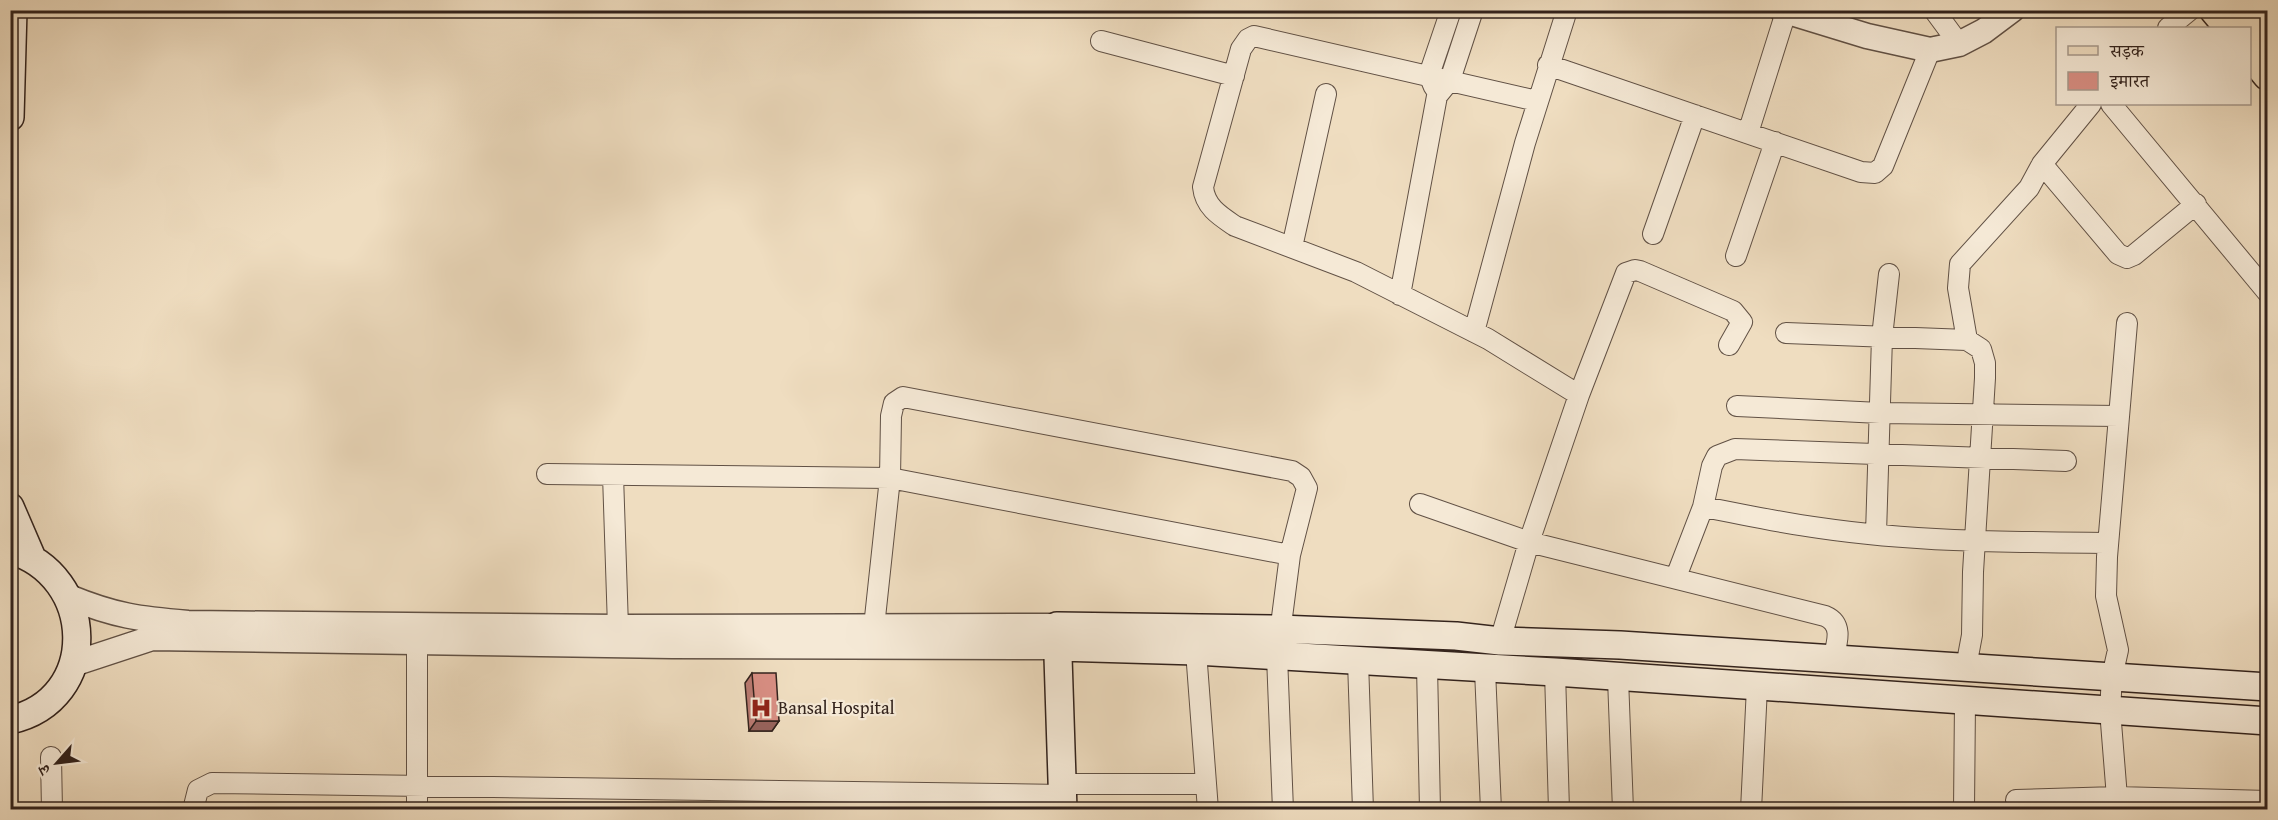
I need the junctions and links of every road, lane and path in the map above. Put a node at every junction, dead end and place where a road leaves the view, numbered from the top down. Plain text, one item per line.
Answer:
1 (13, 10) edge
2 (1451, 10) edge
3 (1473, 10) edge
4 (1567, 10) edge
5 (1934, 10) edge
6 (2012, 10) edge
7 (2190, 10) edge
8 (2215, 10) edge
9 (2245, 10) edge
10 (1784, 11) edge
11 (2169, 27) edge
12 (2229, 27) edge
13 (2268, 39) edge
14 (1101, 41) dead end
15 (1959, 44) junction
16 (1930, 50) junction
17 (2251, 54) edge
18 (1548, 64) junction
19 (1429, 75) junction
20 (2268, 75) edge
21 (1234, 76) junction
22 (1450, 80) junction
23 (1326, 94) dead end
24 (1437, 96) junction
25 (1537, 101) junction
26 (2090, 105) edge
27 (2112, 105) edge
28 (1695, 115) junction
29 (10, 117) edge
30 (1748, 133) junction
31 (1776, 142) junction
32 (2042, 164) junction
33 (2196, 204) junction
34 (1653, 234) dead end
35 (1292, 247) junction
36 (1736, 256) dead end
37 (1889, 274) dead end
38 (2268, 293) edge
39 (1400, 295) junction
40 (2127, 323) dead end
41 (1474, 332) junction
42 (1786, 333) dead end
43 (1882, 337) junction
44 (1966, 340) junction
45 (1729, 345) dead end
46 (1577, 400) junction
47 (1737, 406) dead end
48 (1880, 413) junction
49 (1983, 413) junction
50 (2119, 416) junction
51 (1878, 453) junction
52 (1982, 456) junction
53 (2066, 461) dead end
54 (547, 474) dead end
55 (613, 475) junction
56 (890, 478) junction
57 (1420, 504) dead end
58 (10, 507) edge
59 (1703, 507) junction
60 (1876, 534) junction
61 (1976, 541) junction
62 (1529, 542) junction
63 (2108, 543) junction
64 (21, 554) edge
65 (1290, 555) junction
66 (1676, 577) junction
67 (69, 597) junction
68 (618, 627) junction
69 (873, 627) junction
70 (1279, 628) junction
71 (1058, 636) junction
72 (1500, 641) junction
73 (417, 642) junction
74 (1196, 651) junction
75 (1276, 656) junction
76 (1833, 659) junction
77 (1358, 662) junction
78 (73, 664) junction
79 (1427, 666) junction
80 (1966, 667) junction
81 (1485, 670) junction
82 (1555, 672) junction
83 (2112, 677) junction
84 (1618, 678) junction
85 (1757, 687) junction
86 (2268, 687) edge
87 (1965, 701) junction
88 (2110, 710) junction
89 (2268, 721) edge
90 (12, 723) edge
91 (51, 757) dead end
92 (1206, 784) junction
93 (417, 785) junction
94 (1063, 796) edge
95 (2016, 800) dead end
96 (902, 801) edge
97 (2268, 801) edge
98 (2118, 803) edge
99 (52, 810) edge
100 (193, 810) edge
101 (417, 810) edge
102 (1208, 810) edge
103 (1283, 810) edge
104 (1363, 810) edge
105 (1430, 810) edge
106 (1491, 810) edge
107 (1559, 810) edge
108 (1623, 810) edge
109 (1751, 810) edge
110 (1964, 810) edge

1 - 29 main road
2 - 19 street
3 - 22 street
4 - 18 street
5 - 15 street
6 - 15 street
7 - 11 street
8 - 12 main road
9 - 13 main road
10 - 16 street
10 - 30 street
14 - 21 street
15 - 16 street
16 - 31 street
17 - 20 main road
18 - 25 street
18 - 28 street
19 - 21 street
19 - 22 street
19 - 24 street
21 - 35 street
22 - 24 street
22 - 25 street
23 - 35 street
24 - 39 street
25 - 41 street
26 - 32 street
27 - 33 street
28 - 30 street
28 - 34 street
30 - 31 street
31 - 36 street
32 - 33 street
32 - 44 street
33 - 38 street
35 - 39 street
37 - 43 street
39 - 41 street
40 - 50 street
41 - 46 street
42 - 43 street
43 - 44 street
43 - 48 street
44 - 49 street
45 - 46 street
46 - 62 street
47 - 48 street
48 - 49 street
48 - 51 street
49 - 50 street
49 - 52 street
50 - 63 street
51 - 52 street
51 - 59 street
51 - 60 street
52 - 53 street
52 - 61 street
54 - 55 street
55 - 56 street
55 - 68 street
56 - 65 street
56 - 65 street
56 - 69 street
57 - 62 street
58 - 64 main road
59 - 60 street
59 - 66 street
60 - 61 street
61 - 63 street
61 - 80 street
62 - 66 street
62 - 72 street
63 - 83 street
64 - 67 main road
65 - 70 street
66 - 76 street
67 - 68 street
67 - 78 main road
68 - 69 street
69 - 71 street
70 - 71 main road
70 - 72 main road
70 - 75 street
71 - 73 street
71 - 74 main road
71 - 94 main road
72 - 76 main road
73 - 78 street
73 - 93 street
74 - 75 main road
74 - 92 street
75 - 77 main road
75 - 103 street
76 - 80 main road
77 - 79 main road
77 - 104 street
78 - 90 main road
79 - 81 main road
79 - 105 street
80 - 83 main road
81 - 82 main road
81 - 106 street
82 - 84 main road
82 - 107 street
83 - 86 main road
83 - 88 street
84 - 85 main road
84 - 108 street
85 - 87 main road
85 - 109 street
87 - 88 main road
87 - 110 street
88 - 89 main road
88 - 98 street
91 - 99 street
92 - 94 street
92 - 102 street
93 - 96 street
93 - 100 street
93 - 101 street
94 - 96 street
95 - 98 street
97 - 98 street

